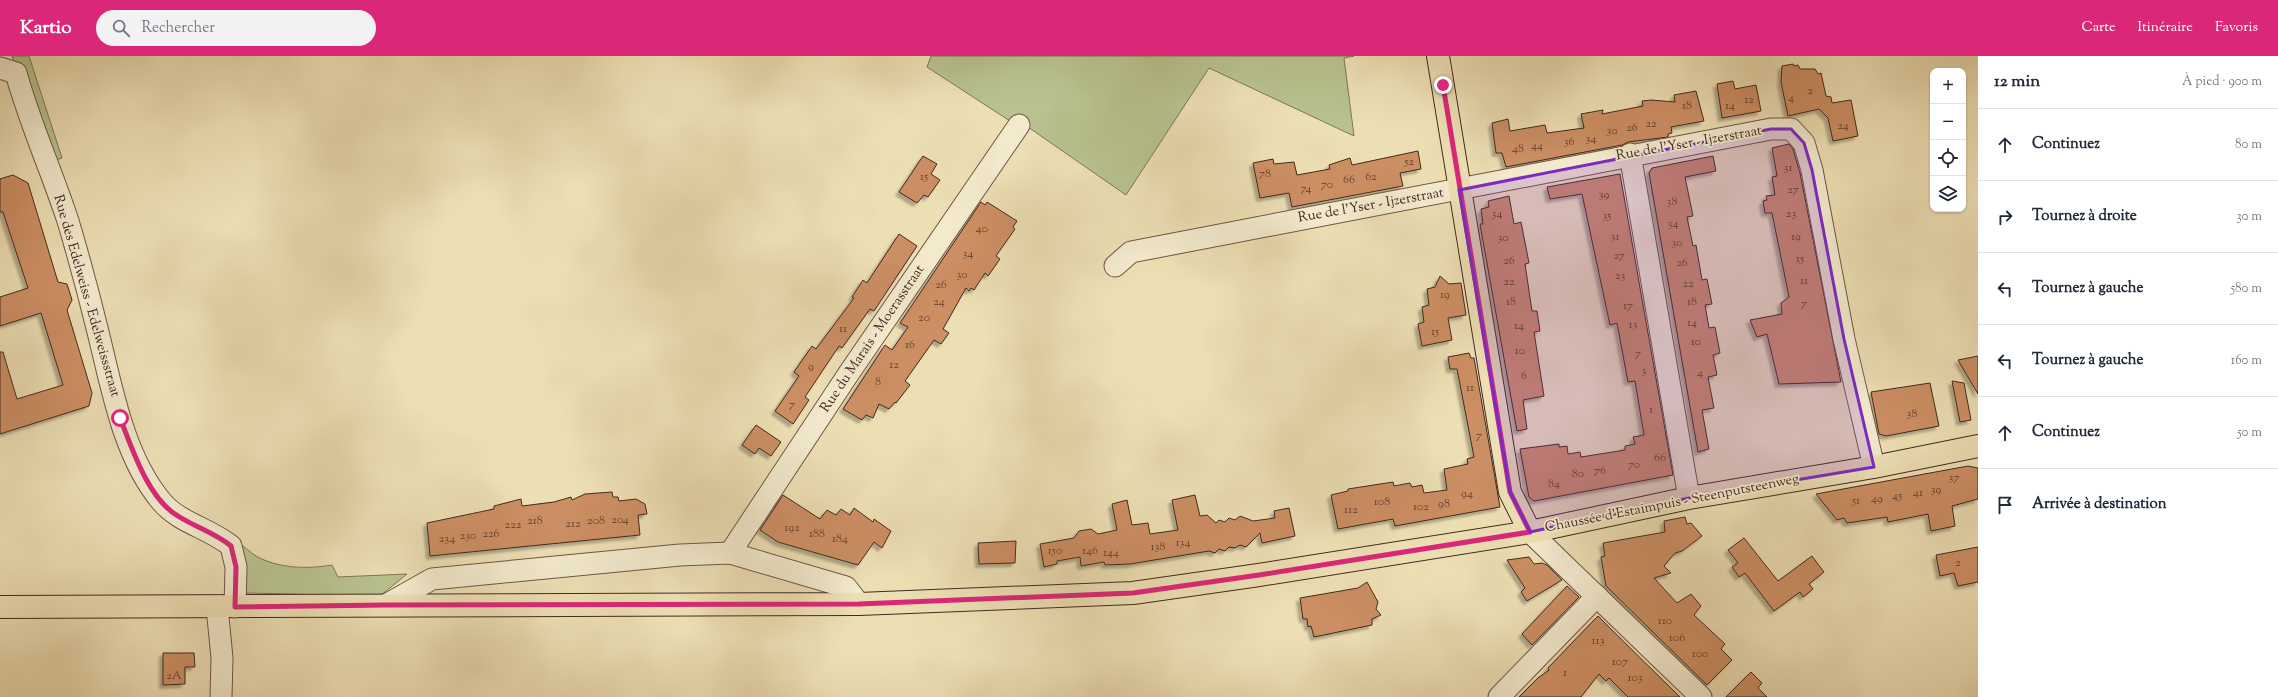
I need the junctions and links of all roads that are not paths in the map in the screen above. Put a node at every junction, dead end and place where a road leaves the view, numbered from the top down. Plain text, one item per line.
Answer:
1 (1438, 56) edge
2 (2, 69) edge
3 (1019, 125) dead end
4 (1630, 154) junction
5 (1459, 190) junction
6 (1115, 266) dead end
7 (1976, 449) edge
8 (1874, 467) junction
9 (1689, 498) junction
10 (1530, 532) junction
11 (730, 553) junction
12 (1597, 596) junction
13 (859, 604) junction
14 (386, 605) junction
15 (0, 607) edge
16 (226, 607) junction
17 (221, 697) edge
18 (1499, 697) edge
19 (1702, 697) edge

1 - 5 main road
2 - 16 street, Rue des Edelweiss - Edelweissstraat
3 - 11 street, Rue du Marais - Moerasstraat
4 - 5 street, Rue de l'Yser - Ijzerstraat
4 - 8 street, Rue de l'Yser - Ijzerstraat
4 - 9 street
5 - 6 street, Rue de l'Yser - Ijzerstraat
5 - 10 main road
7 - 8 main road, Chaussée d'Estaimpuis - Steenputsteenweg
8 - 9 main road, Chaussée d'Estaimpuis - Steenputsteenweg
9 - 10 main road, Chaussée d'Estaimpuis - Steenputsteenweg
10 - 12 street
10 - 13 main road, Chaussée d'Estaimpuis - Steenputsteenweg
11 - 13 street
11 - 14 street
12 - 18 street
12 - 19 street
13 - 14 main road, Chaussée d'Estaimpuis - Steenputsteenweg
14 - 16 main road, Chaussée d'Estaimpuis - Steenputsteenweg
15 - 16 main road, Chaussée d'Estaimpuis - Steenputsteenweg
16 - 17 street

